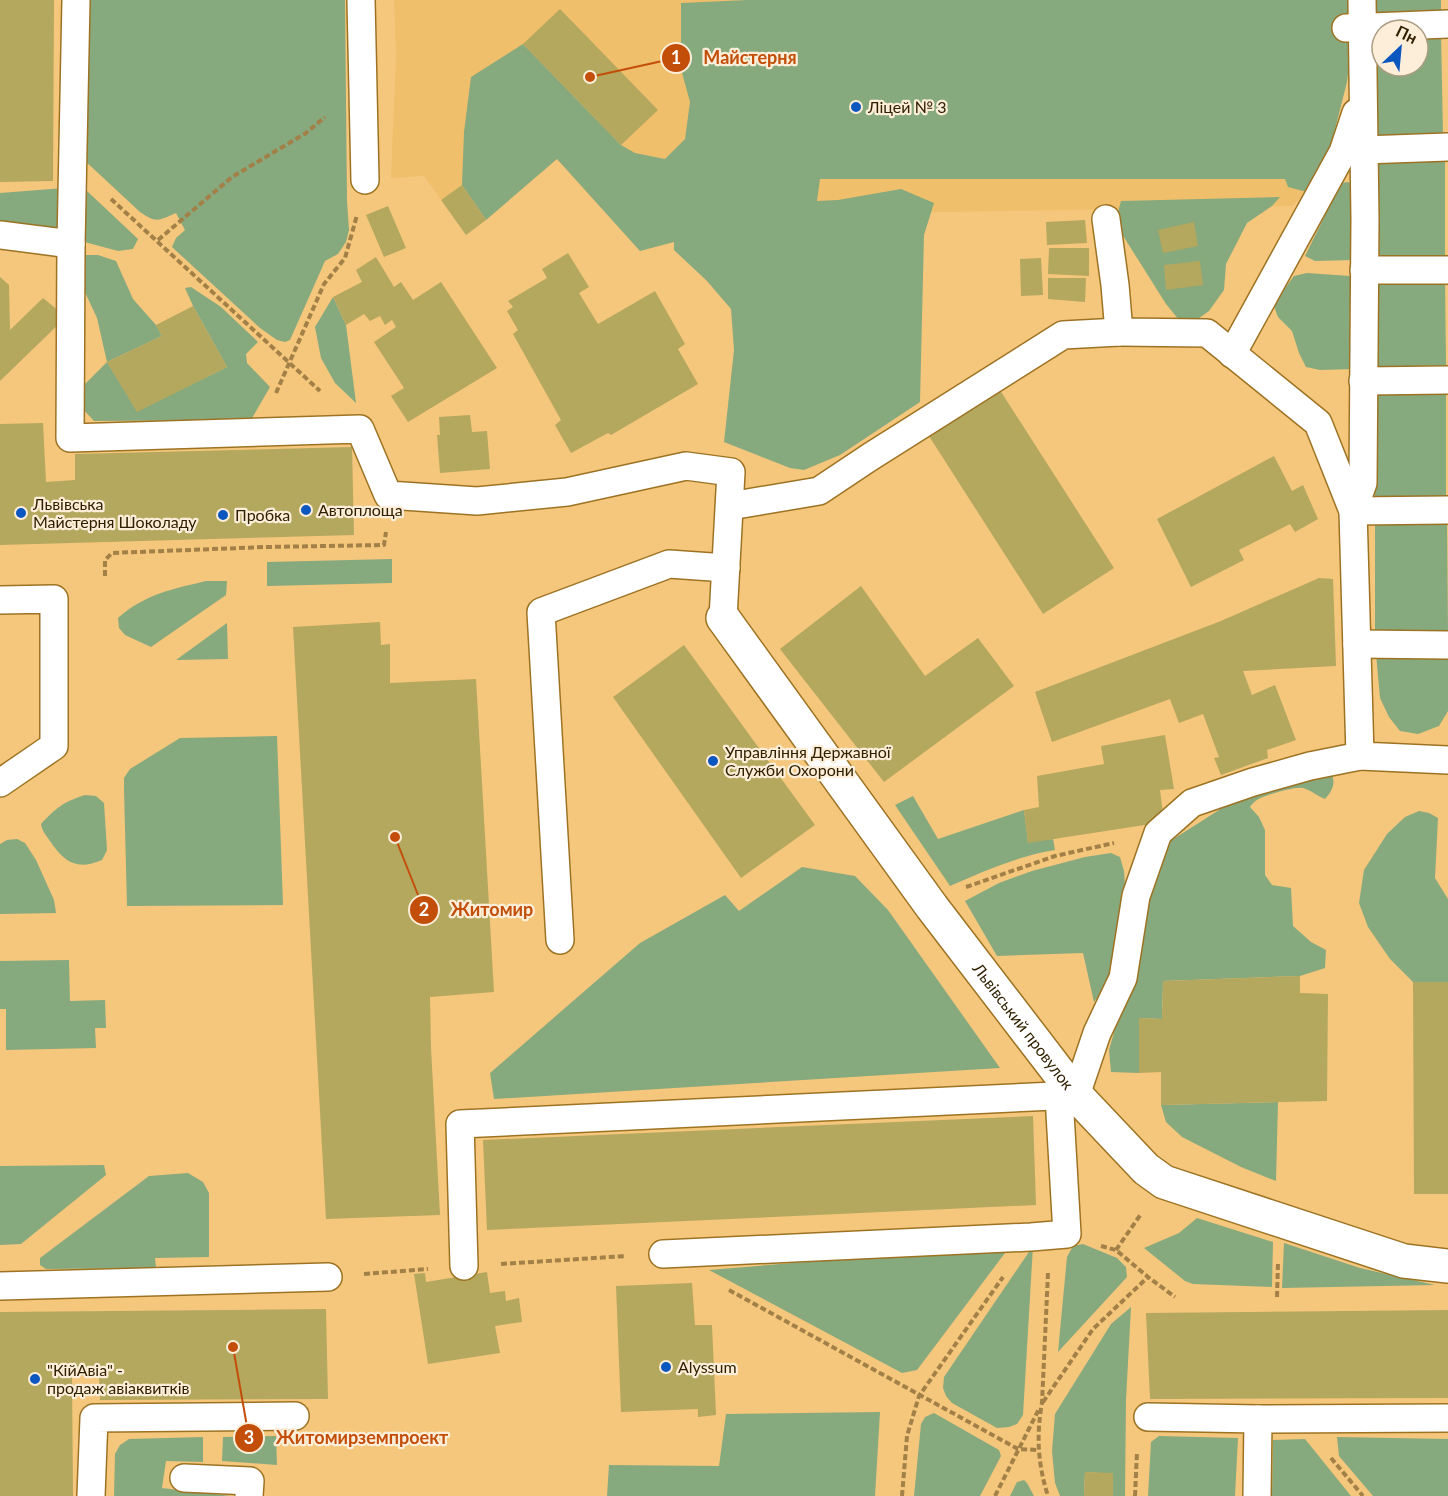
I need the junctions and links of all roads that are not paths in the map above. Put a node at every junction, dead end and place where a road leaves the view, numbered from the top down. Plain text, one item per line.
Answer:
1 (76, 0) edge
2 (361, 0) edge
3 (1362, 0) edge
4 (1448, 24) edge
5 (1353, 28) junction
6 (1363, 92) junction
7 (1448, 147) edge
8 (1363, 150) junction
9 (365, 180) road end
10 (1106, 219) dead end
11 (0, 235) edge
12 (71, 244) junction
13 (1364, 270) junction
14 (1448, 270) edge
15 (1119, 332) junction
16 (1232, 354) junction
17 (1448, 380) edge
18 (1363, 381) junction
19 (730, 506) junction
20 (1448, 510) edge
21 (1353, 511) junction
22 (726, 568) junction
23 (0, 600) edge
24 (723, 618) joint
25 (1357, 644) junction
26 (1448, 645) edge
27 (1360, 756) junction
28 (1448, 760) edge
29 (0, 783) edge
30 (560, 940) dead end
31 (1068, 1095) junction
32 (663, 1254) dead end
33 (464, 1266) dead end
34 (1448, 1266) edge
35 (328, 1277) dead end
36 (0, 1286) edge
37 (295, 1416) dead end
38 (1148, 1417) dead end
39 (1448, 1418) edge
40 (1258, 1419) junction
41 (184, 1478) dead end
42 (90, 1496) edge
43 (249, 1496) edge
44 (1257, 1496) edge

1 - 12 lane
2 - 9 lane
3 - 5 lane
4 - 5 lane
5 - 6 lane
6 - 8 lane
6 - 16 lane
7 - 8 lane
8 - 13 lane
10 - 15 lane
11 - 12 lane
12 - 19 lane
13 - 14 lane
13 - 18 lane
15 - 16 lane
15 - 19 lane
16 - 21 lane
17 - 18 lane
18 - 21 lane
19 - 22 lane
20 - 21 lane
21 - 25 lane
22 - 24 lane
22 - 30 lane
23 - 29 lane
24 - 31 street, Львівський провулок
25 - 26 lane
25 - 27 lane
27 - 28 lane
27 - 31 lane
31 - 32 lane
31 - 33 lane
31 - 34 street, Львівський провулок
35 - 36 lane
37 - 42 lane
38 - 40 lane
39 - 40 lane
40 - 44 lane
41 - 43 lane

